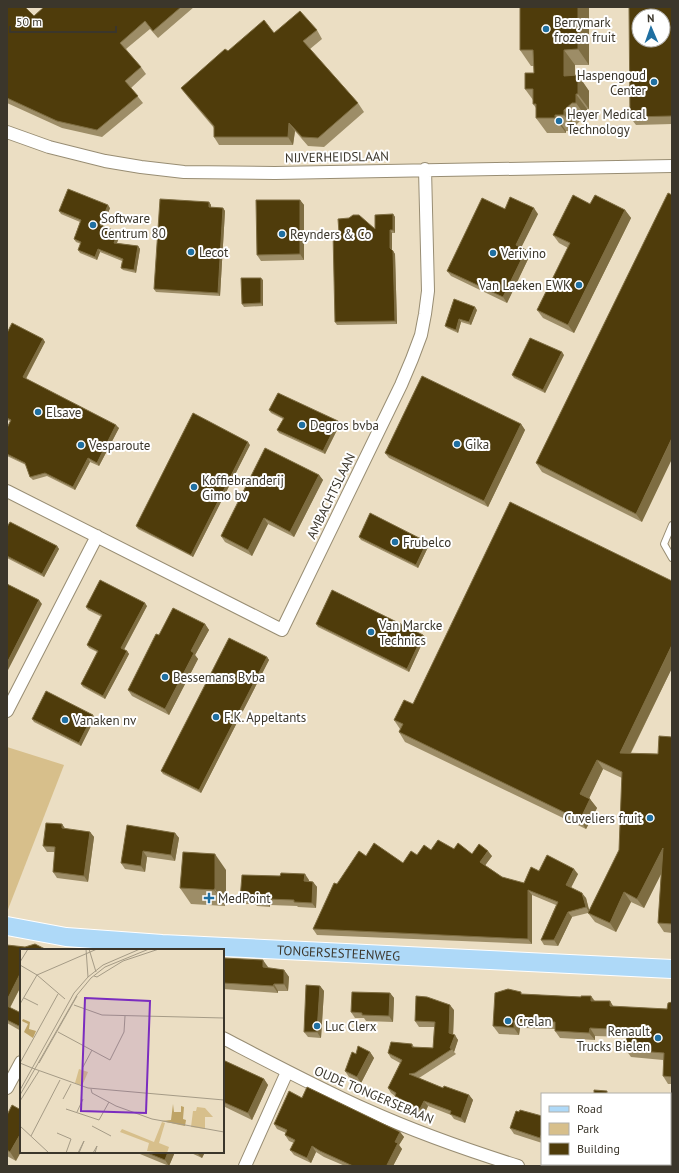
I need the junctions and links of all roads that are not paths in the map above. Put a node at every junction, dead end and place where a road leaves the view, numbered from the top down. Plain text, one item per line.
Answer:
1 (7, 132) edge
2 (672, 166) edge
3 (425, 169) junction
4 (7, 491) edge
5 (672, 525) edge
6 (97, 536) junction
7 (672, 558) edge
8 (7, 711) edge
9 (7, 926) edge
10 (93, 944) edge
11 (672, 969) edge
12 (224, 1039) edge
13 (20, 1064) edge
14 (287, 1072) junction
15 (7, 1088) edge
16 (245, 1166) edge
17 (518, 1166) edge

1 - 3 street, NIJVERHEIDSLAAN
2 - 3 street, NIJVERHEIDSLAAN
3 - 6 street, AMBACHTSLAAN
4 - 6 street, AMBACHTSLAAN
5 - 7 lane
6 - 8 street
9 - 10 main road, TONGERSESTEENWEG
10 - 11 main road, TONGERSESTEENWEG
12 - 14 street, OUDE TONGERSEBAAN
13 - 15 street
14 - 16 street
14 - 17 street, OUDE TONGERSEBAAN

